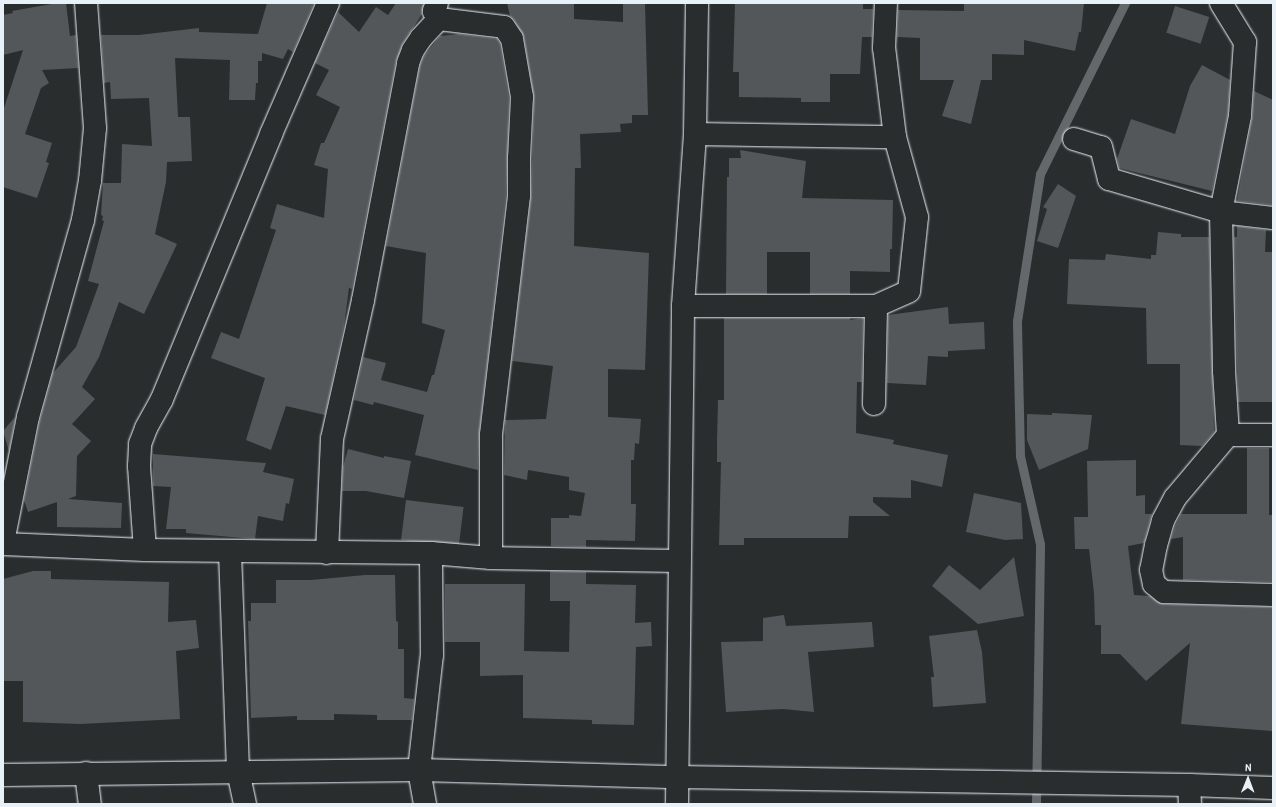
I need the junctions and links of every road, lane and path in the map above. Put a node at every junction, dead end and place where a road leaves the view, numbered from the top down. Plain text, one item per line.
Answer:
1 (86, 3) edge
2 (328, 3) edge
3 (697, 3) edge
4 (886, 3) edge
5 (1221, 3) edge
6 (438, 11) edge
7 (695, 134) junction
8 (894, 137) junction
9 (1074, 139) dead end
10 (1221, 212) junction
11 (1273, 218) edge
12 (683, 306) junction
13 (876, 306) junction
14 (874, 404) dead end
15 (1228, 435) junction
16 (1273, 435) edge
17 (3, 543) edge
18 (145, 550) junction
19 (230, 552) junction
20 (431, 553) junction
21 (327, 554) junction
22 (491, 558) junction
23 (679, 561) junction
24 (1273, 595) edge
25 (419, 770) junction
26 (238, 771) junction
27 (86, 773) junction
28 (3, 775) edge
29 (677, 776) junction
30 (1273, 788) edge
31 (1189, 794) edge
32 (90, 804) edge
33 (245, 804) edge
34 (424, 804) edge
35 (677, 804) edge

1 - 17 street
2 - 18 street
3 - 7 street
4 - 8 street
5 - 10 street
6 - 21 street
6 - 22 street
7 - 8 street
7 - 12 street
8 - 13 street
9 - 10 street
10 - 11 street
10 - 15 street
12 - 13 street
12 - 23 street
13 - 14 street
15 - 16 street
15 - 24 street
17 - 18 street
18 - 19 street
19 - 21 street
19 - 26 street
20 - 21 street
20 - 22 street
20 - 25 street
22 - 23 street
23 - 29 street
25 - 26 street
25 - 29 street
25 - 34 street
26 - 27 street
26 - 33 street
27 - 28 street
27 - 32 street
29 - 31 street
29 - 35 street
30 - 31 street

